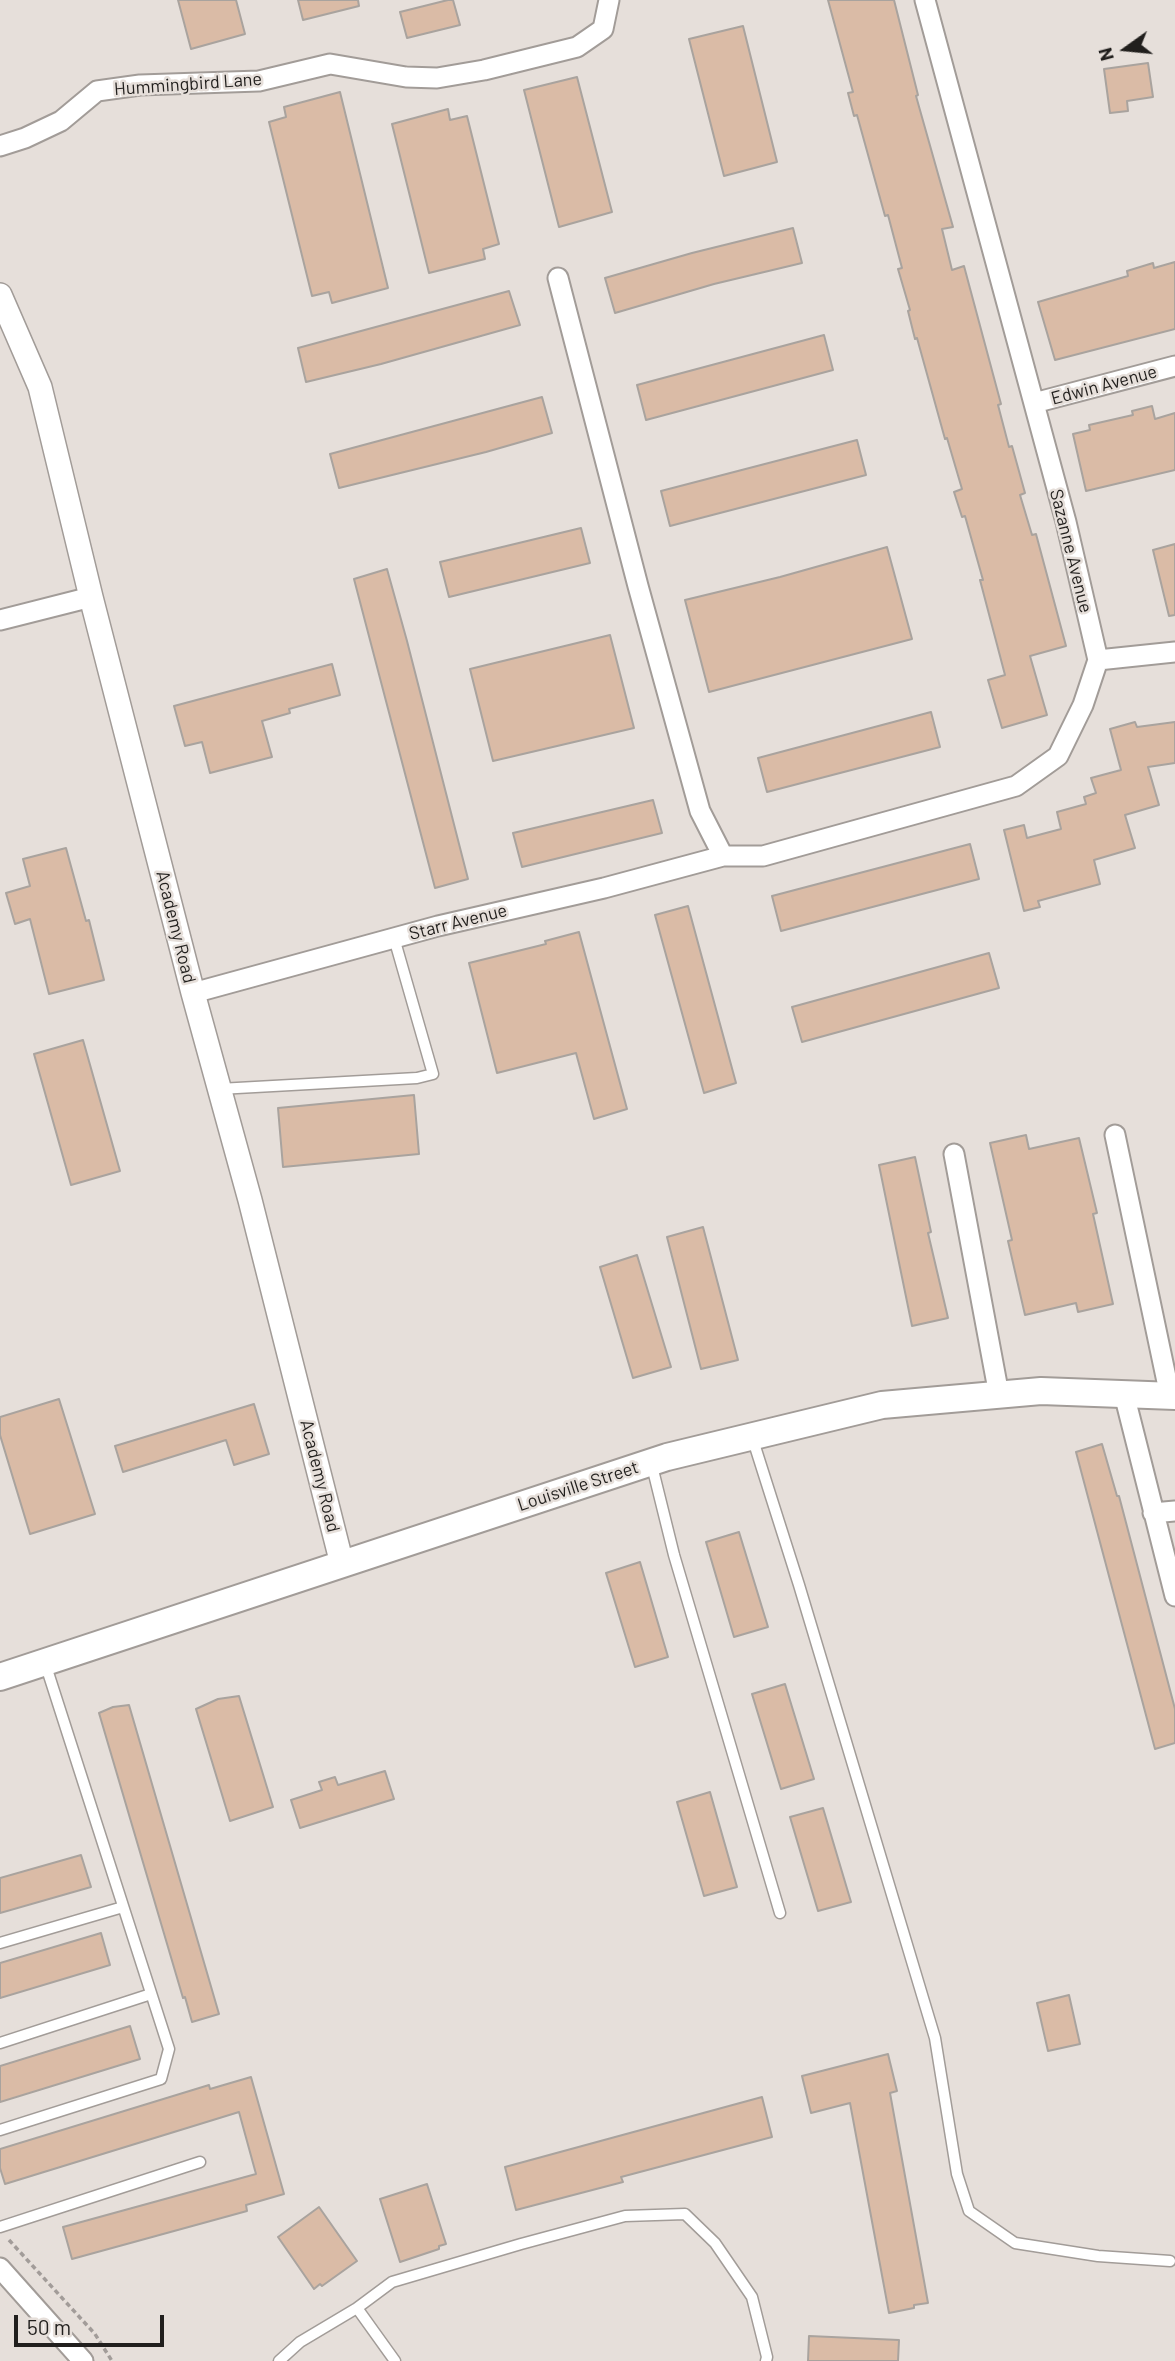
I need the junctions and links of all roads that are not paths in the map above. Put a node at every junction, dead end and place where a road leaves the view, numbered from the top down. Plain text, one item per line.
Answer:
1 (609, 0) edge
2 (925, 0) edge
3 (0, 146) edge
4 (558, 278) dead end
5 (0, 295) edge
6 (1175, 366) edge
7 (1034, 403) junction
8 (91, 597) junction
9 (0, 620) edge
10 (1175, 652) edge
11 (1098, 660) junction
12 (723, 856) junction
13 (394, 938) junction
14 (193, 993) junction
15 (219, 1089) junction
16 (1115, 1135) dead end
17 (954, 1154) dead end
18 (1124, 1394) junction
19 (999, 1395) junction
20 (1172, 1396) edge
21 (752, 1436) junction
22 (651, 1462) junction
23 (1175, 1511) edge
24 (1153, 1513) junction
25 (342, 1564) junction
26 (1175, 1596) edge
27 (45, 1662) junction
28 (0, 1677) edge
29 (123, 1907) junction
30 (780, 1913) dead end
31 (0, 1943) edge
32 (151, 1994) junction
33 (0, 2043) edge
34 (0, 2130) edge
35 (200, 2162) dead end
36 (0, 2227) edge
37 (1170, 2261) dead end
38 (0, 2268) edge
39 (357, 2308) junction
40 (82, 2361) edge
41 (279, 2361) edge
42 (395, 2361) edge
43 (766, 2361) edge

1 - 3 street, Hummingbird Lane
2 - 7 street, Sazanne Avenue
4 - 12 street
5 - 8 street, Academy Road
6 - 7 street, Edwin Avenue
7 - 11 street, Sazanne Avenue
8 - 9 street
8 - 14 street, Academy Road
10 - 11 street
11 - 12 street
12 - 13 street, Starr Avenue
13 - 14 street, Starr Avenue
13 - 15 lane
14 - 15 street, Academy Road
15 - 25 street, Academy Road
16 - 20 street
17 - 19 street
18 - 19 main road, Louisville Street
18 - 20 main road, Louisville Street
18 - 24 street
19 - 21 main road, Louisville Street
21 - 22 main road, Louisville Street
21 - 37 lane
22 - 25 main road, Louisville Street
22 - 30 lane
23 - 24 street
24 - 26 street
25 - 27 main road, Louisville Street
27 - 28 main road, Louisville Street
27 - 29 lane
29 - 31 lane
29 - 32 lane
32 - 33 lane
32 - 34 lane
35 - 36 lane
38 - 40 street
39 - 41 lane
39 - 42 lane
39 - 43 lane

